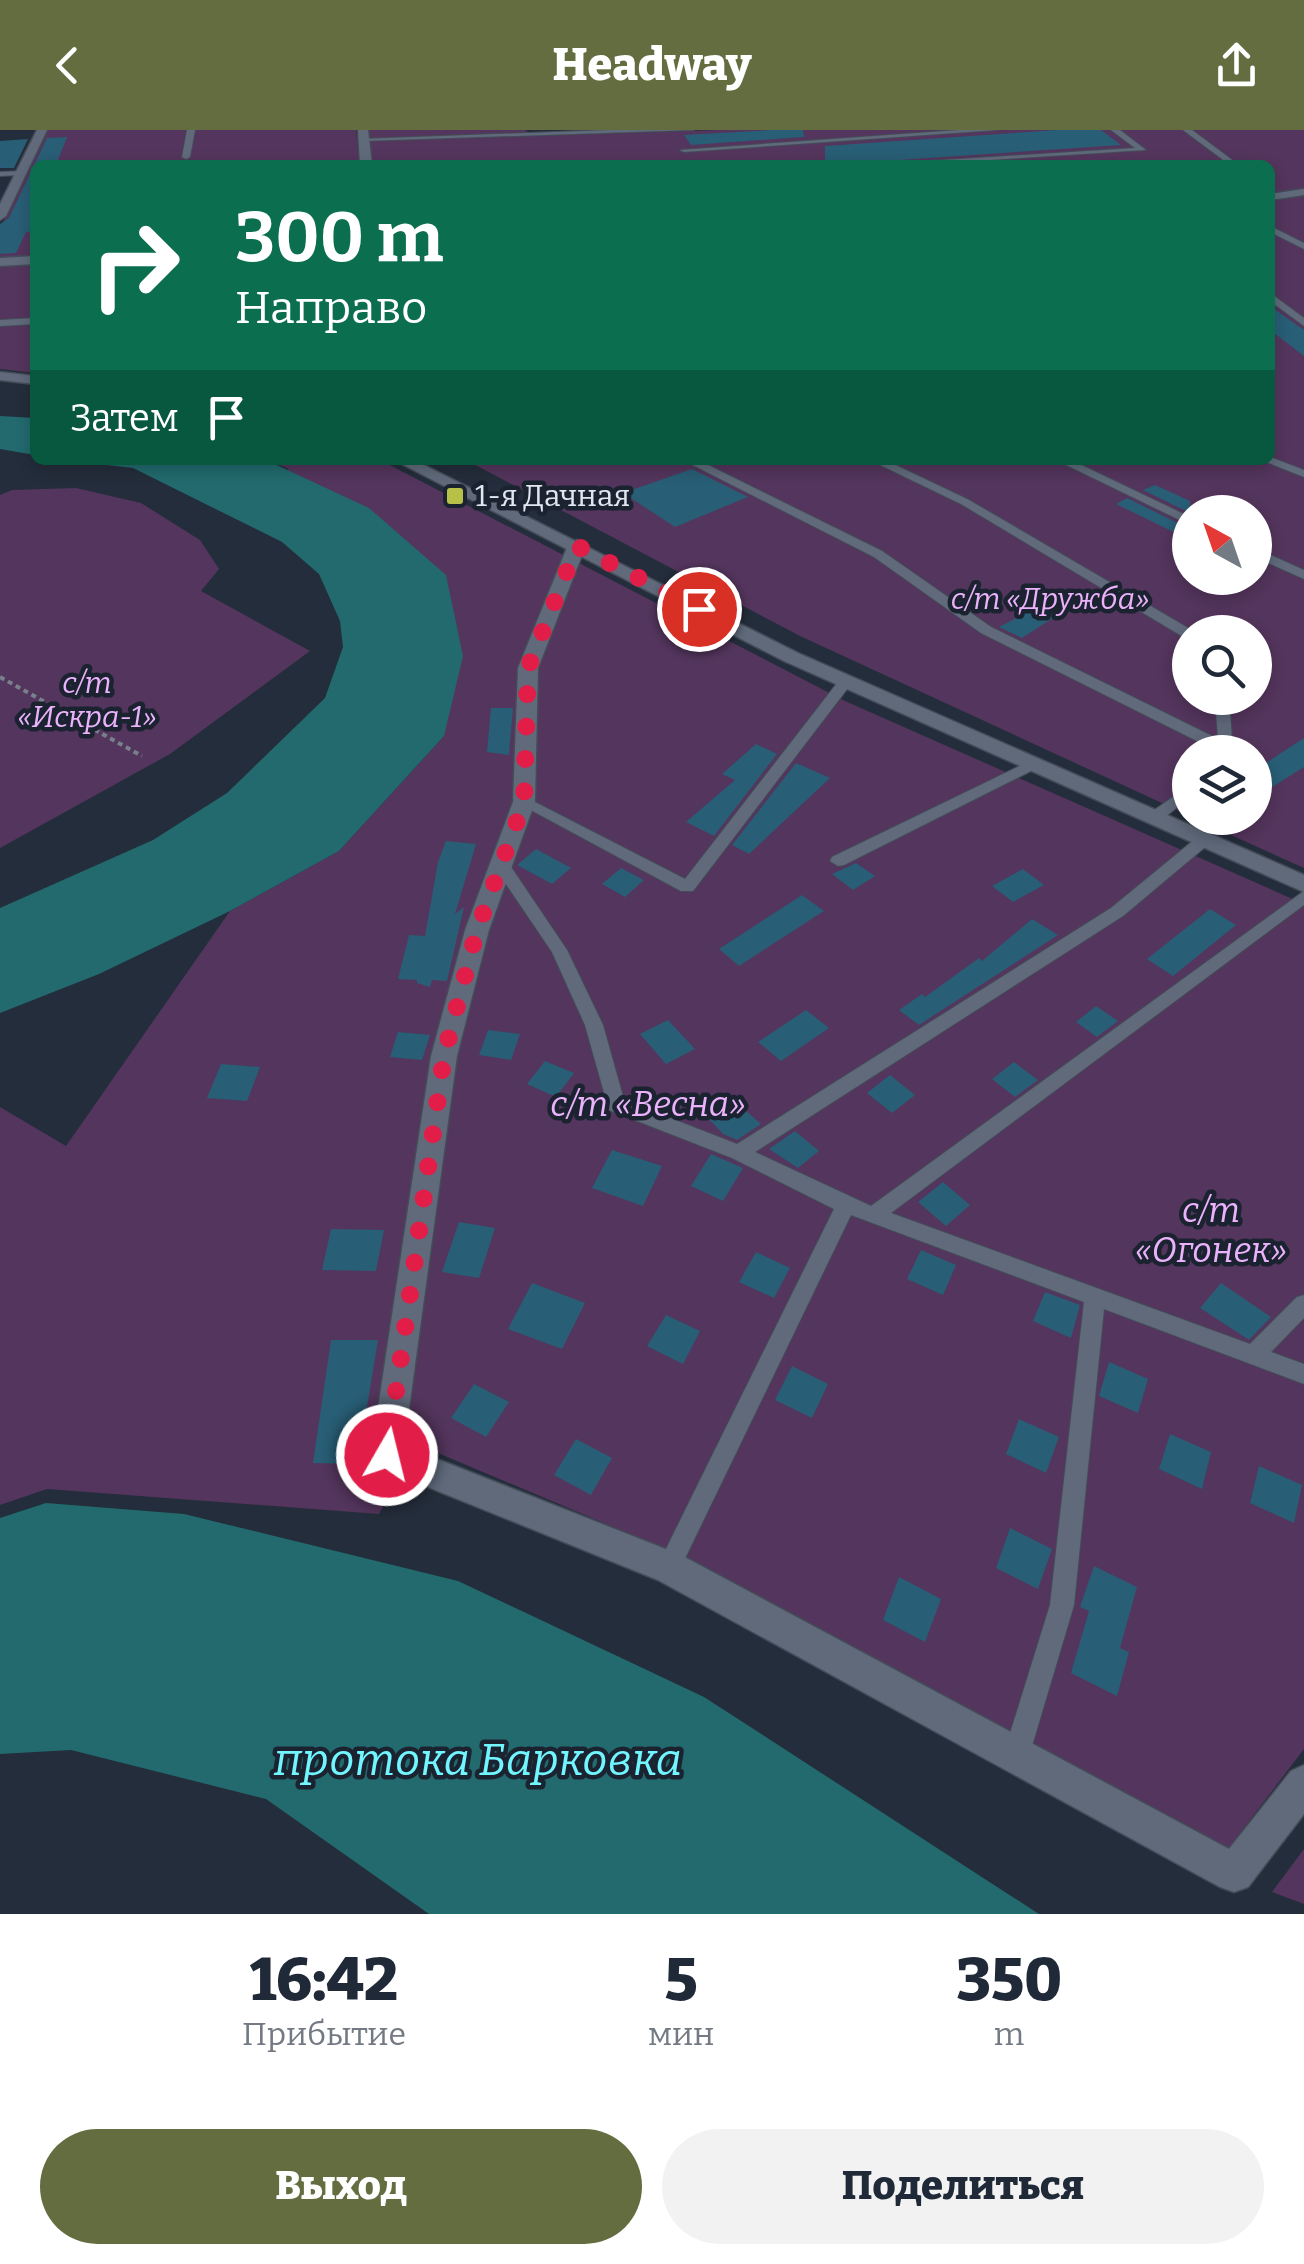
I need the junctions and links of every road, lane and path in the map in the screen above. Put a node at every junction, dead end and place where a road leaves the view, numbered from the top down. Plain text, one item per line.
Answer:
1 (42, 130) edge
2 (191, 130) edge
3 (676, 130) edge
4 (690, 130) edge
5 (993, 130) edge
6 (1114, 130) edge
7 (1187, 130) edge
8 (534, 132) edge
9 (363, 135) edge
10 (684, 150) junction
11 (186, 157) dead end
12 (366, 160) edge
13 (687, 160) edge
14 (959, 160) edge
15 (1228, 160) edge
16 (20, 173) junction
17 (0, 174) edge
18 (1304, 192) edge
19 (1275, 195) edge
20 (4, 200) edge
21 (0, 216) edge
22 (1275, 232) edge
23 (1304, 246) edge
24 (30, 260) edge
25 (0, 262) edge
26 (1275, 300) edge
27 (30, 321) edge
28 (1304, 322) edge
29 (0, 323) edge
30 (0, 376) edge
31 (30, 379) edge
32 (1275, 462) edge
33 (412, 465) edge
34 (699, 465) edge
35 (887, 465) edge
36 (1072, 465) edge
37 (1304, 474) edge
38 (1172, 512) edge
39 (577, 546) junction
40 (1272, 560) edge
41 (1304, 574) edge
42 (1172, 624) edge
43 (0, 677) edge
44 (846, 681) junction
45 (1194, 735) edge
46 (142, 756) dead end
47 (1034, 764) junction
48 (524, 802) junction
49 (1172, 804) edge
50 (1156, 817) junction
51 (1205, 839) junction
52 (838, 860) dead end
53 (501, 864) junction
54 (1304, 884) edge
55 (1304, 897) edge
56 (739, 1154) junction
57 (846, 1205) junction
58 (875, 1214) junction
59 (1095, 1296) junction
60 (1304, 1304) edge
61 (1253, 1356) junction
62 (1304, 1374) edge
63 (669, 1567) junction
64 (1016, 1756) junction
65 (1304, 1784) edge

1 - 16 street
2 - 11 lane
3 - 4 lane
3 - 8 lane
3 - 10 lane
5 - 10 lane
6 - 14 lane
7 - 15 lane
8 - 9 lane
9 - 12 street
10 - 13 lane
16 - 17 lane
16 - 20 street
18 - 19 street
20 - 21 street
22 - 23 lane
24 - 25 street
26 - 28 lane
27 - 29 lane
30 - 31 street
32 - 37 lane
33 - 39 street
34 - 45 lane
35 - 42 lane
36 - 38 lane
39 - 44 street
39 - 48 street
40 - 41 lane
43 - 46 path
44 - 47 street
44 - 48 lane
47 - 50 street
47 - 52 lane
48 - 53 street
49 - 50 lane
50 - 51 street
51 - 54 street
51 - 56 lane
53 - 56 lane
53 - 63 street
55 - 58 lane
56 - 57 lane
57 - 58 lane
57 - 63 lane
58 - 59 lane
59 - 61 lane
59 - 64 lane
60 - 61 lane
61 - 62 lane
63 - 64 street
64 - 65 street

